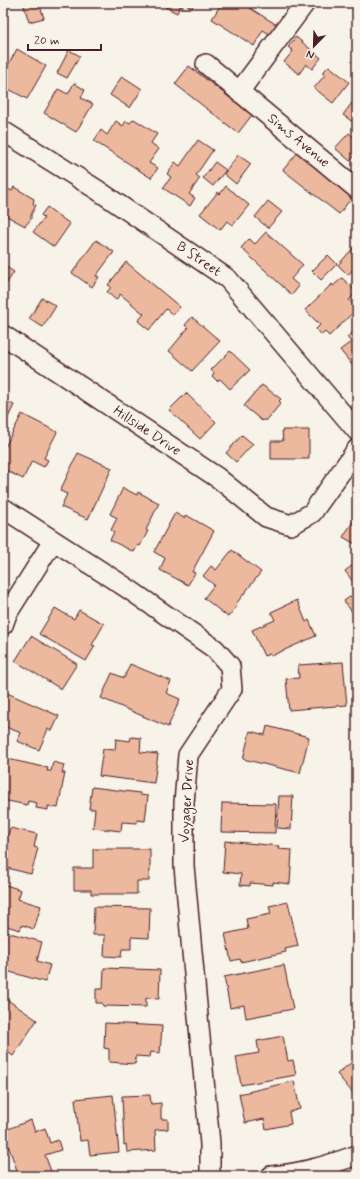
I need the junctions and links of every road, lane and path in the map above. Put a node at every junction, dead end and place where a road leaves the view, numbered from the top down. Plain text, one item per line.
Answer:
1 (305, 3) edge
2 (206, 64) dead end
3 (239, 92) junction
4 (3, 131) edge
5 (357, 189) edge
6 (3, 335) edge
7 (357, 431) edge
8 (357, 449) edge
9 (3, 508) edge
10 (53, 541) junction
11 (3, 625) edge
12 (357, 1155) edge
13 (210, 1176) edge
14 (271, 1176) edge

1 - 3 street
2 - 3 street, Sims Avenue
3 - 5 street, Sims Avenue
4 - 7 street, B Street
6 - 8 street, Hillside Drive
9 - 10 street, Voyager Drive
10 - 11 street
10 - 13 street, Voyager Drive
12 - 14 street

